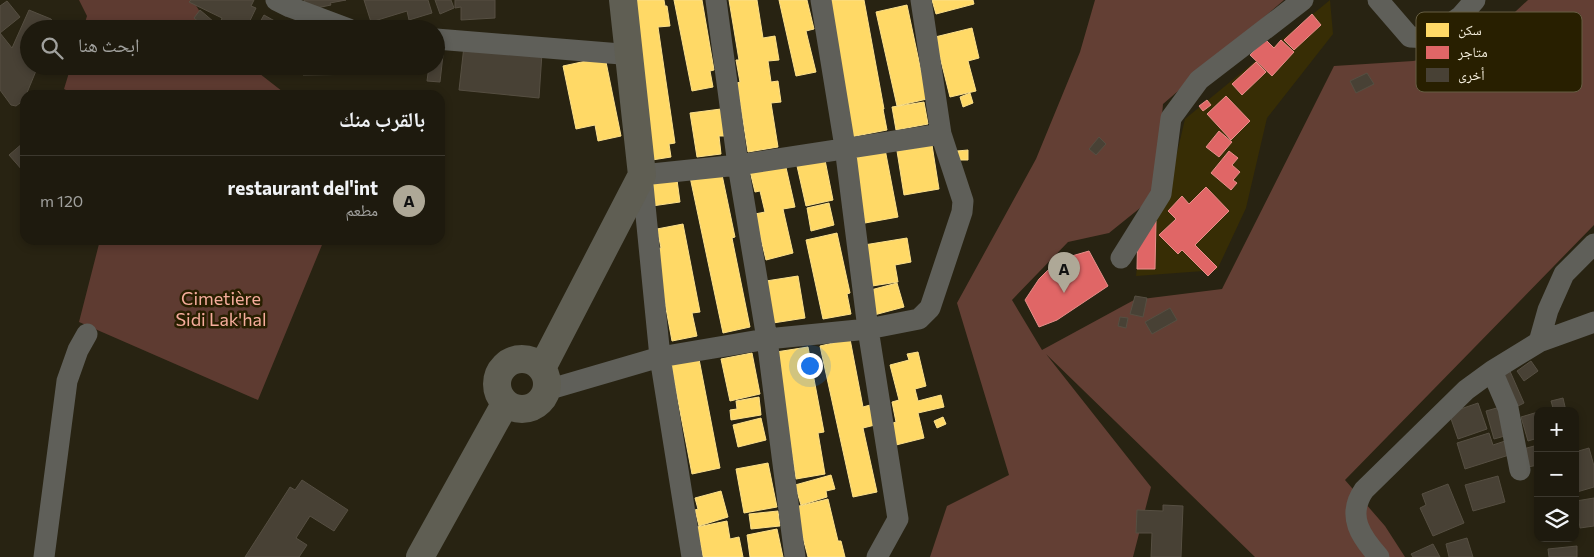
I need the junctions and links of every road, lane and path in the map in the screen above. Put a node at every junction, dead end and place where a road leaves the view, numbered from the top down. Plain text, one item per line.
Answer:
1 (276, 0) edge
2 (614, 0) edge
3 (623, 0) edge
4 (716, 0) edge
5 (821, 0) edge
6 (921, 0) edge
7 (1303, 0) edge
8 (1378, 0) edge
9 (1476, 0) edge
10 (1465, 12) edge
11 (325, 20) edge
12 (1416, 37) edge
13 (445, 41) edge
14 (621, 54) junction
15 (941, 134) junction
16 (845, 147) junction
17 (738, 165) junction
18 (642, 175) junction
19 (1594, 244) edge
20 (1121, 258) dead end
21 (1594, 322) edge
22 (868, 329) junction
23 (87, 334) dead end
24 (767, 339) junction
25 (1538, 342) junction
26 (660, 357) junction
27 (1492, 371) junction
28 (540, 373) junction
29 (512, 407) junction
30 (1520, 470) dead end
31 (44, 557) edge
32 (420, 557) edge
33 (432, 557) edge
34 (692, 557) edge
35 (795, 557) edge
36 (876, 557) edge
37 (1379, 557) edge

1 - 11 street
2 - 14 main road
3 - 18 main road
4 - 17 street
5 - 16 street
6 - 15 street
7 - 20 street
8 - 12 street
9 - 10 street
13 - 14 street
14 - 28 main road
15 - 16 street
15 - 22 street
16 - 17 street
16 - 22 street
17 - 18 street
17 - 24 street
18 - 26 street
18 - 28 main road
19 - 25 street
21 - 25 street
22 - 24 street
22 - 36 street
23 - 31 street
24 - 26 street
24 - 35 street
25 - 27 street
26 - 28 street
26 - 34 street
27 - 30 street
27 - 37 street
28 - 29 main road
28 - 29 main road
29 - 32 main road
29 - 33 main road

